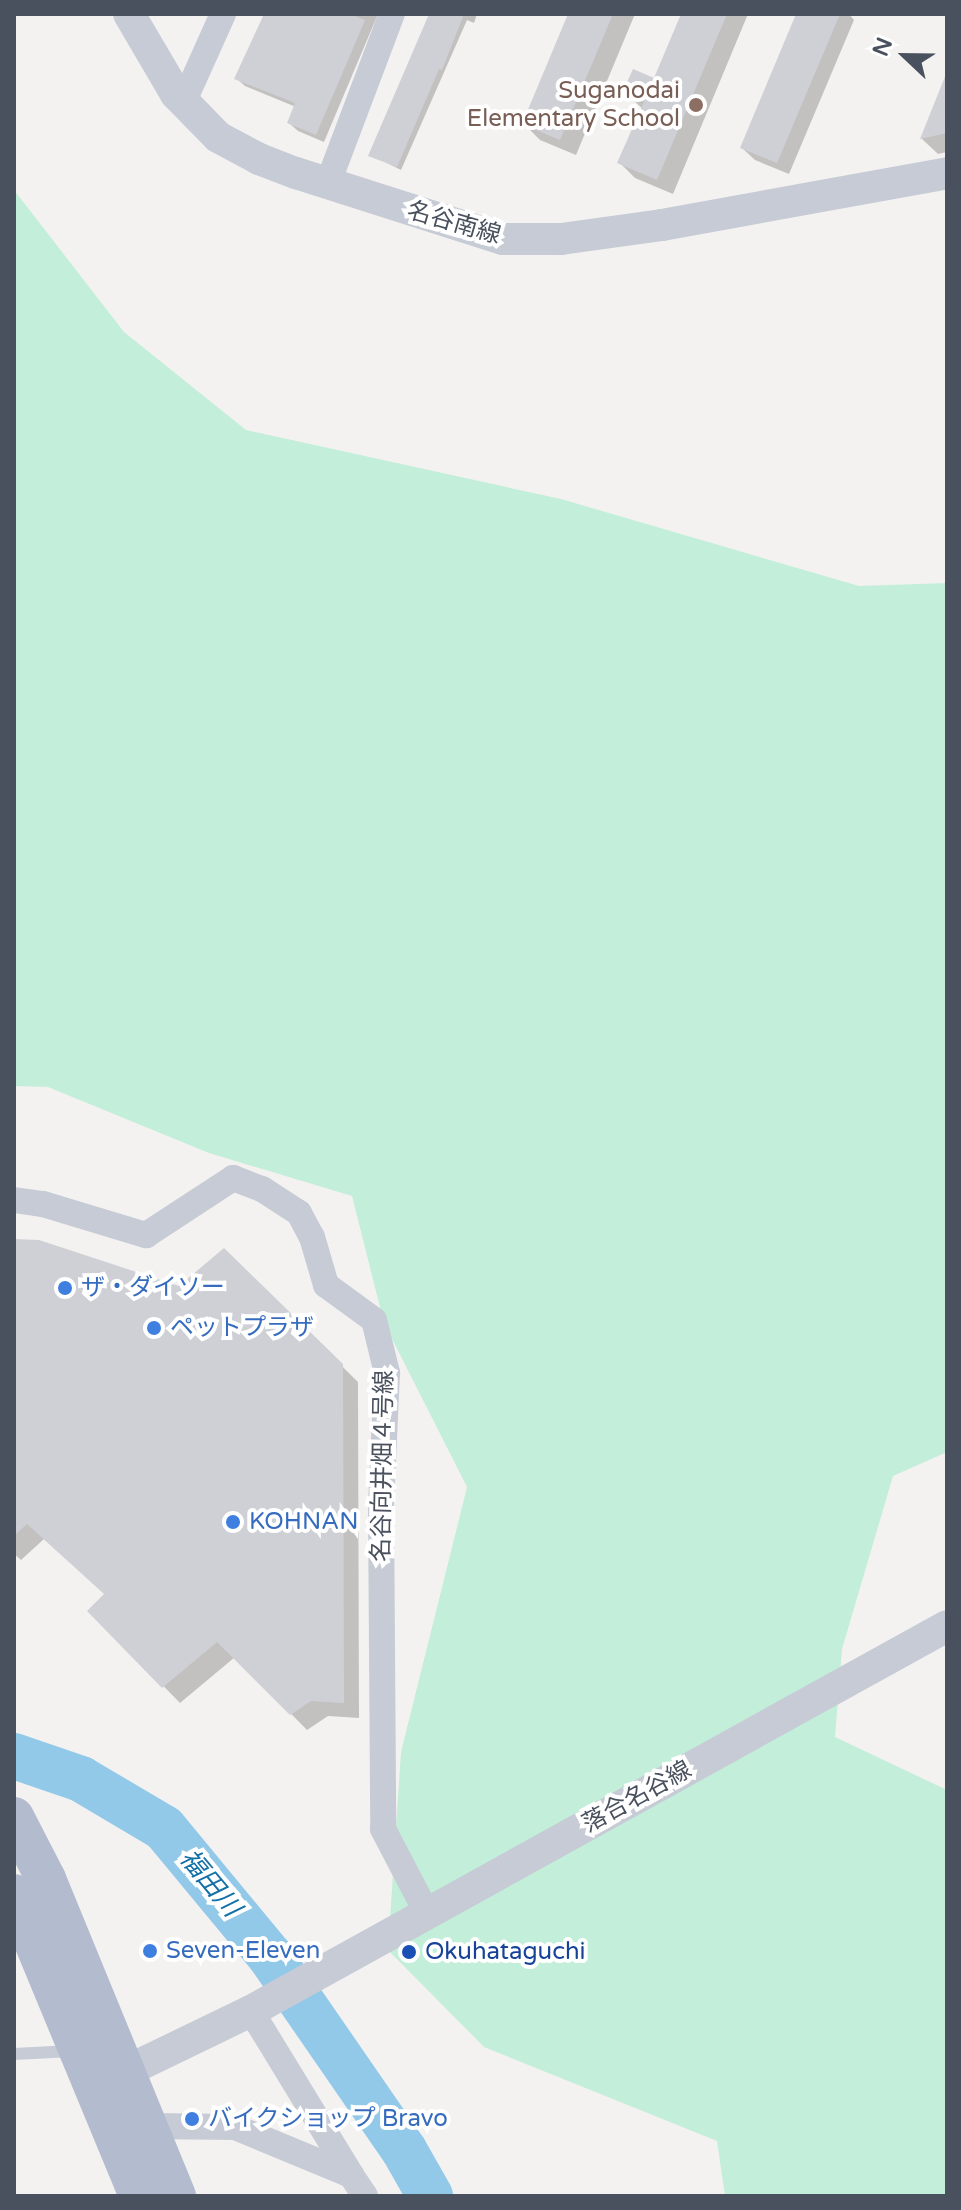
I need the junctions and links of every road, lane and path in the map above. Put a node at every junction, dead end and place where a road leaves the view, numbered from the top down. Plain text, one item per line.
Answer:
1 (129, 14) edge
2 (223, 14) edge
3 (392, 14) edge
4 (183, 103) junction
5 (947, 173) edge
6 (328, 183) junction
7 (14, 1200) edge
8 (947, 1626) edge
9 (17, 1822) edge
10 (25, 1888) edge
11 (427, 1913) junction
12 (251, 2011) junction
13 (79, 2051) junction
14 (14, 2054) edge
15 (109, 2080) junction
16 (147, 2126) junction
17 (358, 2186) edge
18 (139, 2196) edge
19 (176, 2196) edge

1 - 4 street, 名谷南線
2 - 4 street
3 - 6 street
4 - 6 street, 名谷南線
5 - 6 street, 名谷南線
7 - 11 street, 名谷向井畑４号線
8 - 11 street, 落合名谷線
9 - 10 main road
10 - 13 main road
10 - 15 main road
11 - 12 street, 落合名谷線
12 - 15 street, 落合名谷線
12 - 17 street
13 - 14 lane
13 - 15 main road
15 - 16 main road
15 - 18 main road
16 - 17 street
16 - 19 main road

